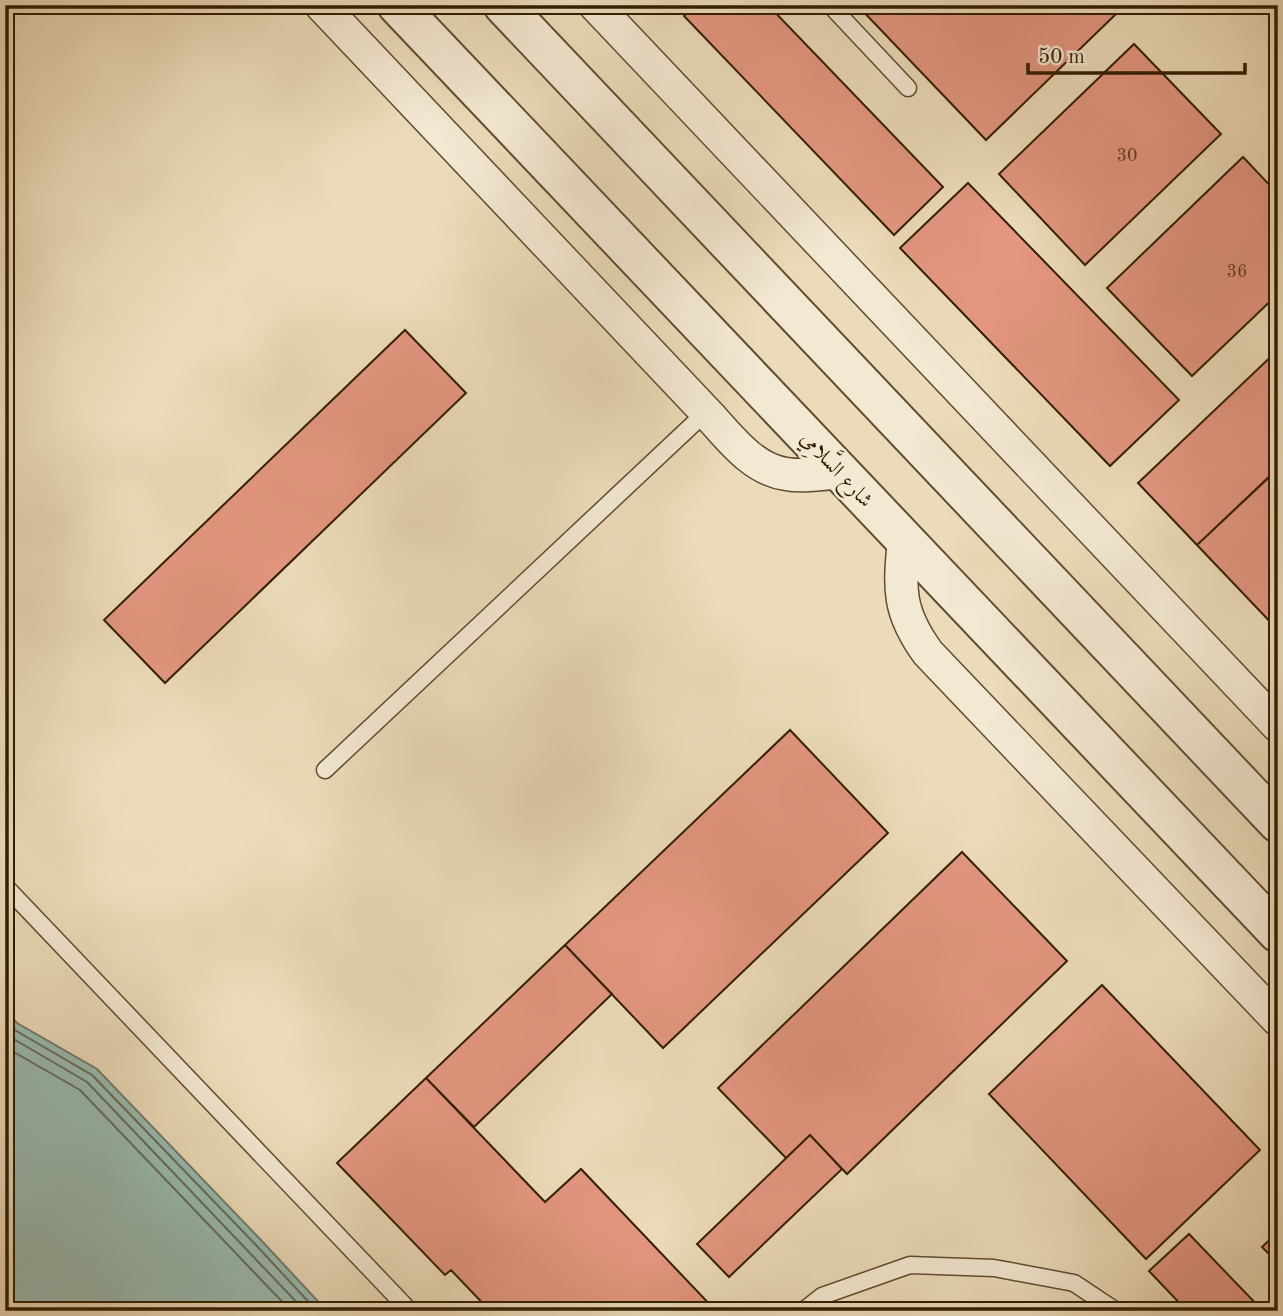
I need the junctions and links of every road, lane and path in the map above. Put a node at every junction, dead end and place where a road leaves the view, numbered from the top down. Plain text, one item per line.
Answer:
1 (321, 5) edge
2 (397, 5) edge
3 (503, 5) edge
4 (595, 5) edge
5 (830, 5) edge
6 (908, 88) dead end
7 (706, 412) junction
8 (840, 472) junction
9 (904, 540) junction
10 (1278, 726) edge
11 (325, 770) dead end
12 (1278, 824) edge
13 (5, 886) edge
14 (1278, 933) edge
15 (1278, 1020) edge
16 (410, 1311) edge
17 (803, 1311) edge
18 (1116, 1311) edge

1 - 7 street
2 - 8 street, شارع السَّلامِي
3 - 12 street
4 - 10 street
5 - 6 lane
7 - 8 street
7 - 11 lane
8 - 9 street, شارع السَّلامِي
9 - 14 street, شارع السَّلامِي
9 - 15 street
13 - 16 lane
17 - 18 lane

